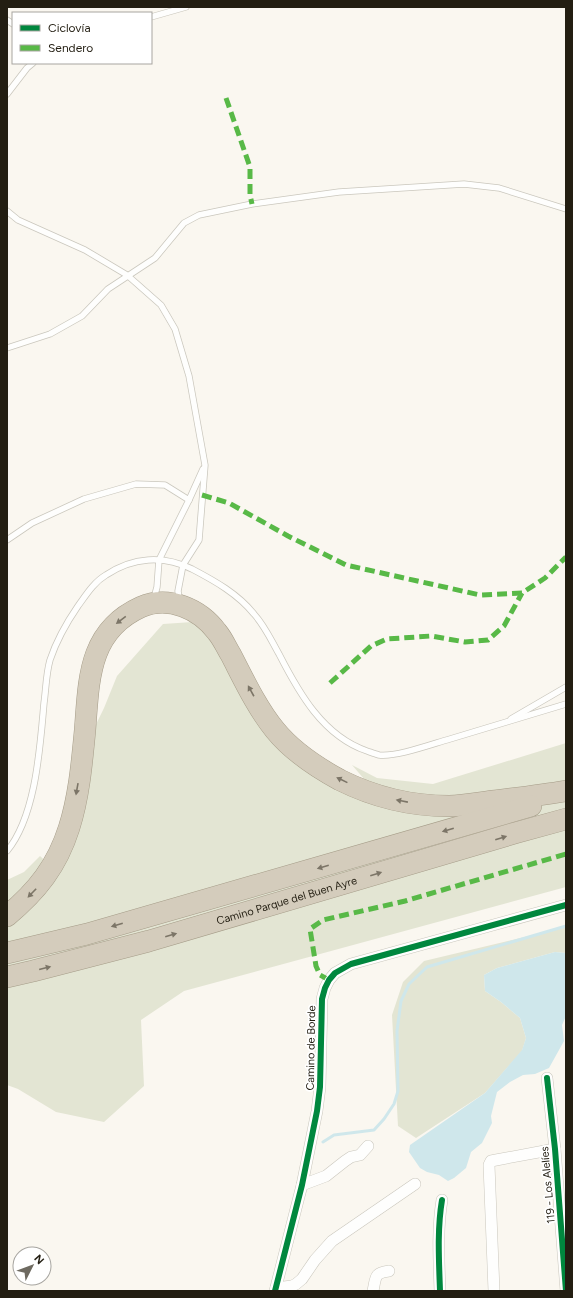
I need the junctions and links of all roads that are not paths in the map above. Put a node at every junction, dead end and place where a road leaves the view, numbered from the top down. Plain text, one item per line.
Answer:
1 (186, 7) edge
2 (152, 17) edge
3 (32, 64) edge
4 (7, 94) edge
5 (566, 209) edge
6 (7, 211) edge
7 (127, 275) junction
8 (7, 348) edge
9 (205, 465) junction
10 (189, 500) junction
11 (7, 540) edge
12 (159, 560) junction
13 (183, 565) junction
14 (147, 605) junction
15 (186, 608) junction
16 (566, 687) edge
17 (566, 704) edge
18 (503, 723) junction
19 (566, 791) edge
20 (566, 796) edge
21 (566, 819) edge
22 (7, 851) edge
23 (566, 905) edge
24 (7, 916) edge
25 (7, 953) edge
26 (7, 977) edge
27 (547, 1078) dead end
28 (368, 1146) dead end
29 (555, 1149) junction
30 (415, 1184) dead end
31 (302, 1185) junction
32 (442, 1200) dead end
33 (389, 1271) dead end
34 (276, 1289) edge
35 (373, 1291) edge
36 (440, 1291) edge
37 (494, 1291) edge
38 (566, 1291) edge

1 - 2 lane
3 - 4 lane
5 - 7 lane
6 - 7 lane
7 - 8 lane
7 - 9 lane
9 - 10 lane
9 - 13 lane
10 - 11 lane
10 - 12 lane
12 - 13 lane
12 - 14 lane
12 - 22 lane
13 - 15 lane
13 - 18 lane
14 - 15 highway
14 -> 24 highway
19 -> 15 highway
16 - 18 lane
17 - 18 lane
20 -> 25 highway, Camino Parque del Buen Ayre
26 -> 21 highway, Camino Parque del Buen Ayre
23 - 31 street, Camino de Borde
27 - 29 street, 119 - Los Alelíes
28 - 31 street
29 - 37 street
29 - 38 street, 119 - Los Alelíes
30 - 34 street
31 - 34 street, Camino de Borde
32 - 36 street
33 - 35 street

